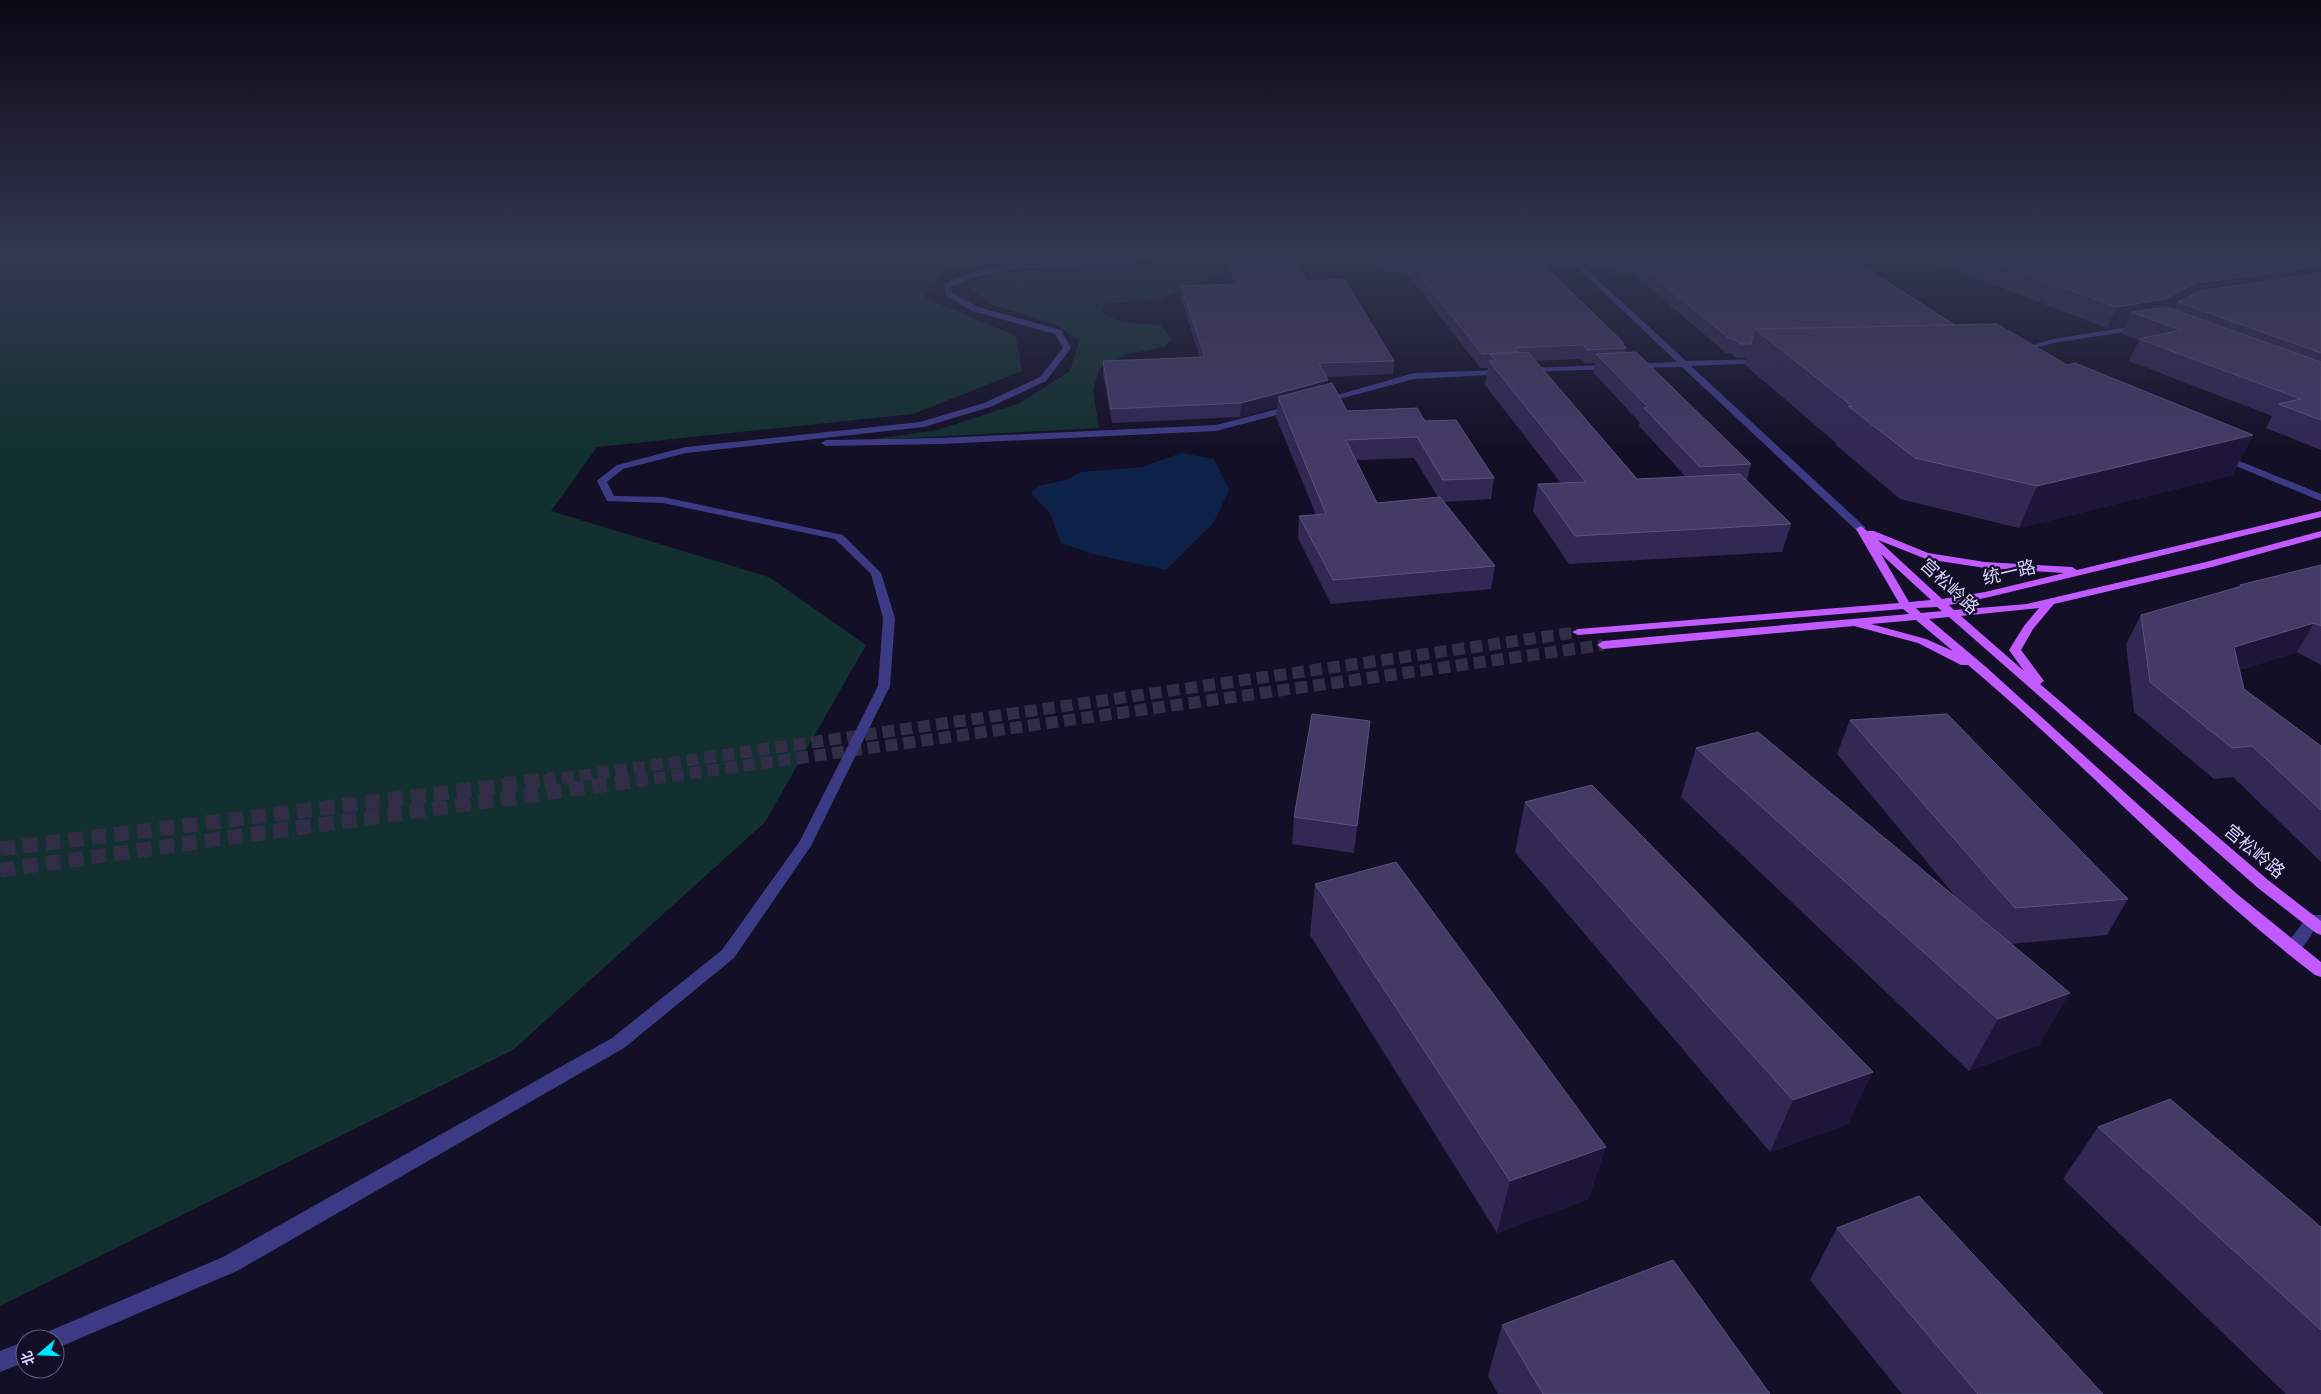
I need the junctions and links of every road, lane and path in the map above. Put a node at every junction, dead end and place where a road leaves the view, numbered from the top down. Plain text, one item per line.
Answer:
1 (1015, 320) edge
2 (1637, 320) edge
3 (2149, 326) edge
4 (2011, 352) edge
5 (1774, 361) edge
6 (1684, 363) junction
7 (686, 450) junction
8 (2212, 453) edge
9 (2321, 498) edge
10 (2321, 514) edge
11 (1861, 529) junction
12 (2321, 534) edge
13 (2085, 571) junction
14 (2050, 602) junction
15 (1939, 603) junction
16 (1906, 606) junction
17 (1952, 614) junction
18 (1920, 617) junction
19 (1850, 623) junction
20 (1578, 632) tunnel mouth
21 (1603, 645) tunnel mouth
22 (1982, 670) junction
23 (2051, 699) junction
24 (2318, 924) edge
25 (2292, 949) junction
26 (2321, 971) edge
27 (65, 1334) edge
28 (15, 1355) edge
29 (0, 1362) edge

1 - 7 street
2 - 6 street, 宫松岭路
3 - 4 street
5 - 6 street
6 - 7 street
6 - 11 street, 宫松岭路
7 - 27 street
8 - 9 street
10 - 13 main road, 统一路
11 - 13 main road
11 - 15 main road, 宫松岭路
11 - 16 main road
12 - 14 main road, 统一路
13 - 15 main road, 统一路
14 - 17 main road, 统一路
14 - 23 main road
15 - 16 main road, 统一路
15 - 17 main road, 宫松岭路
16 - 18 main road
16 - 20 main road, 统一路
17 - 18 main road, 统一路
17 - 23 main road, 宫松岭路
18 - 19 main road, 统一路
18 - 22 main road
19 - 21 main road, 统一路
19 - 22 main road
22 - 25 main road
23 - 24 main road, 宫松岭路
24 - 25 street
25 - 26 main road
28 - 29 street

